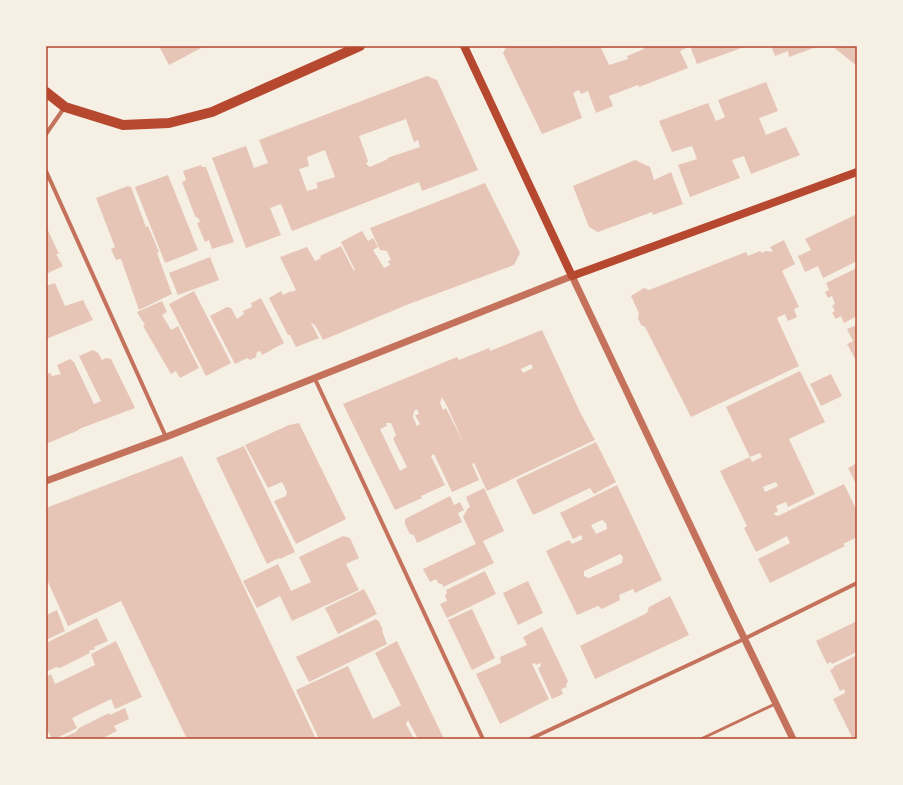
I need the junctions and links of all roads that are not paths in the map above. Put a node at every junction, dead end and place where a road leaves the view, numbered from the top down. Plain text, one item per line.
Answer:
1 (360, 46) edge
2 (464, 46) edge
3 (46, 92) edge
4 (65, 107) junction
5 (46, 134) edge
6 (46, 171) edge
7 (857, 172) edge
8 (572, 276) junction
9 (315, 379) junction
10 (166, 437) junction
11 (46, 481) edge
12 (857, 583) edge
13 (744, 639) junction
14 (776, 703) junction
15 (482, 739) edge
16 (530, 739) edge
17 (701, 739) edge
18 (793, 739) edge

1 - 4 main road
2 - 8 main road
3 - 4 main road
4 - 5 street
6 - 10 street
7 - 8 main road
8 - 9 street
8 - 13 street
9 - 10 street
9 - 15 street
10 - 11 street
12 - 13 street
13 - 14 street
13 - 16 street
14 - 17 lane
14 - 18 street

